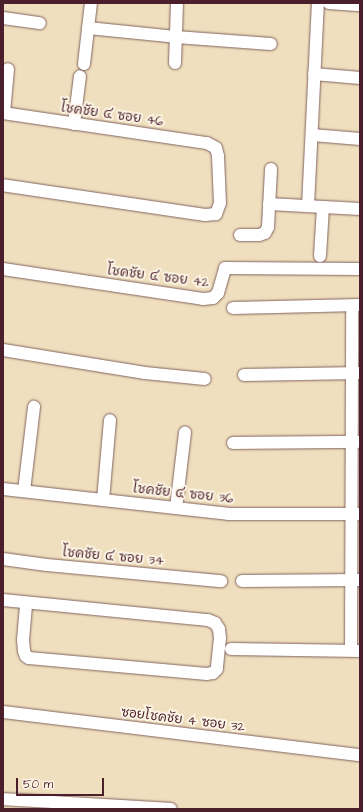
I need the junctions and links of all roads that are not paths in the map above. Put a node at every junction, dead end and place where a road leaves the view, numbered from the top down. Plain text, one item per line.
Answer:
1 (91, 3) edge
2 (177, 3) edge
3 (318, 3) edge
4 (329, 3) edge
5 (360, 5) edge
6 (3, 18) edge
7 (40, 23) dead end
8 (88, 28) junction
9 (176, 37) junction
10 (271, 44) dead end
11 (174, 63) dead end
12 (84, 64) dead end
13 (8, 69) dead end
14 (314, 74) junction
15 (80, 76) dead end
16 (360, 78) edge
17 (3, 113) edge
18 (74, 124) junction
19 (312, 135) junction
20 (360, 140) edge
21 (271, 169) dead end
22 (3, 185) edge
23 (269, 204) junction
24 (308, 206) junction
25 (323, 207) junction
26 (360, 209) edge
27 (240, 234) dead end
28 (320, 256) dead end
29 (3, 269) edge
30 (360, 269) edge
31 (356, 306) edge
32 (233, 308) dead end
33 (3, 350) edge
34 (356, 373) edge
35 (244, 376) dead end
36 (205, 379) dead end
37 (34, 407) dead end
38 (110, 420) dead end
39 (185, 433) dead end
40 (356, 442) edge
41 (233, 443) dead end
42 (3, 489) edge
43 (24, 492) junction
44 (103, 500) junction
45 (176, 508) junction
46 (355, 514) edge
47 (3, 559) edge
48 (356, 580) edge
49 (221, 581) dead end
50 (242, 581) dead end
51 (3, 600) edge
52 (26, 603) junction
53 (231, 649) dead end
54 (356, 650) edge
55 (3, 712) edge
56 (360, 755) edge
57 (3, 799) edge
58 (171, 809) edge

1 - 8 street
2 - 9 street
3 - 14 street
4 - 5 street
6 - 7 street
8 - 9 street
8 - 12 street
9 - 10 street
9 - 11 street
13 - 17 street
14 - 16 street
14 - 19 street
15 - 18 street
17 - 18 street, โชคชัย ๔ ซอย 46
18 - 22 street, โชคชัย ๔ ซอย 46
19 - 20 street
19 - 24 street
21 - 23 street
23 - 24 street
23 - 27 street
24 - 25 street
25 - 26 street
25 - 28 street
29 - 30 street, โชคชัย ๔ ซอย 42
31 - 32 street
31 - 34 street
33 - 36 street
34 - 35 street
34 - 40 street
37 - 43 street
38 - 44 street
39 - 45 street
40 - 41 street
40 - 46 street
42 - 43 street, โชคชัย ๔ ซอย 36
43 - 44 street, โชคชัย ๔ ซอย 36
44 - 45 street, โชคชัย ๔ ซอย 36
45 - 46 street, โชคชัย ๔ ซอย 36
46 - 48 street
47 - 49 street, โชคชัย ๔ ซอย 34
48 - 50 street
48 - 54 street
51 - 52 street
52 - 52 street
53 - 54 street
55 - 56 street, ซอยโชคชัย 4 ซอย 32
57 - 58 street

